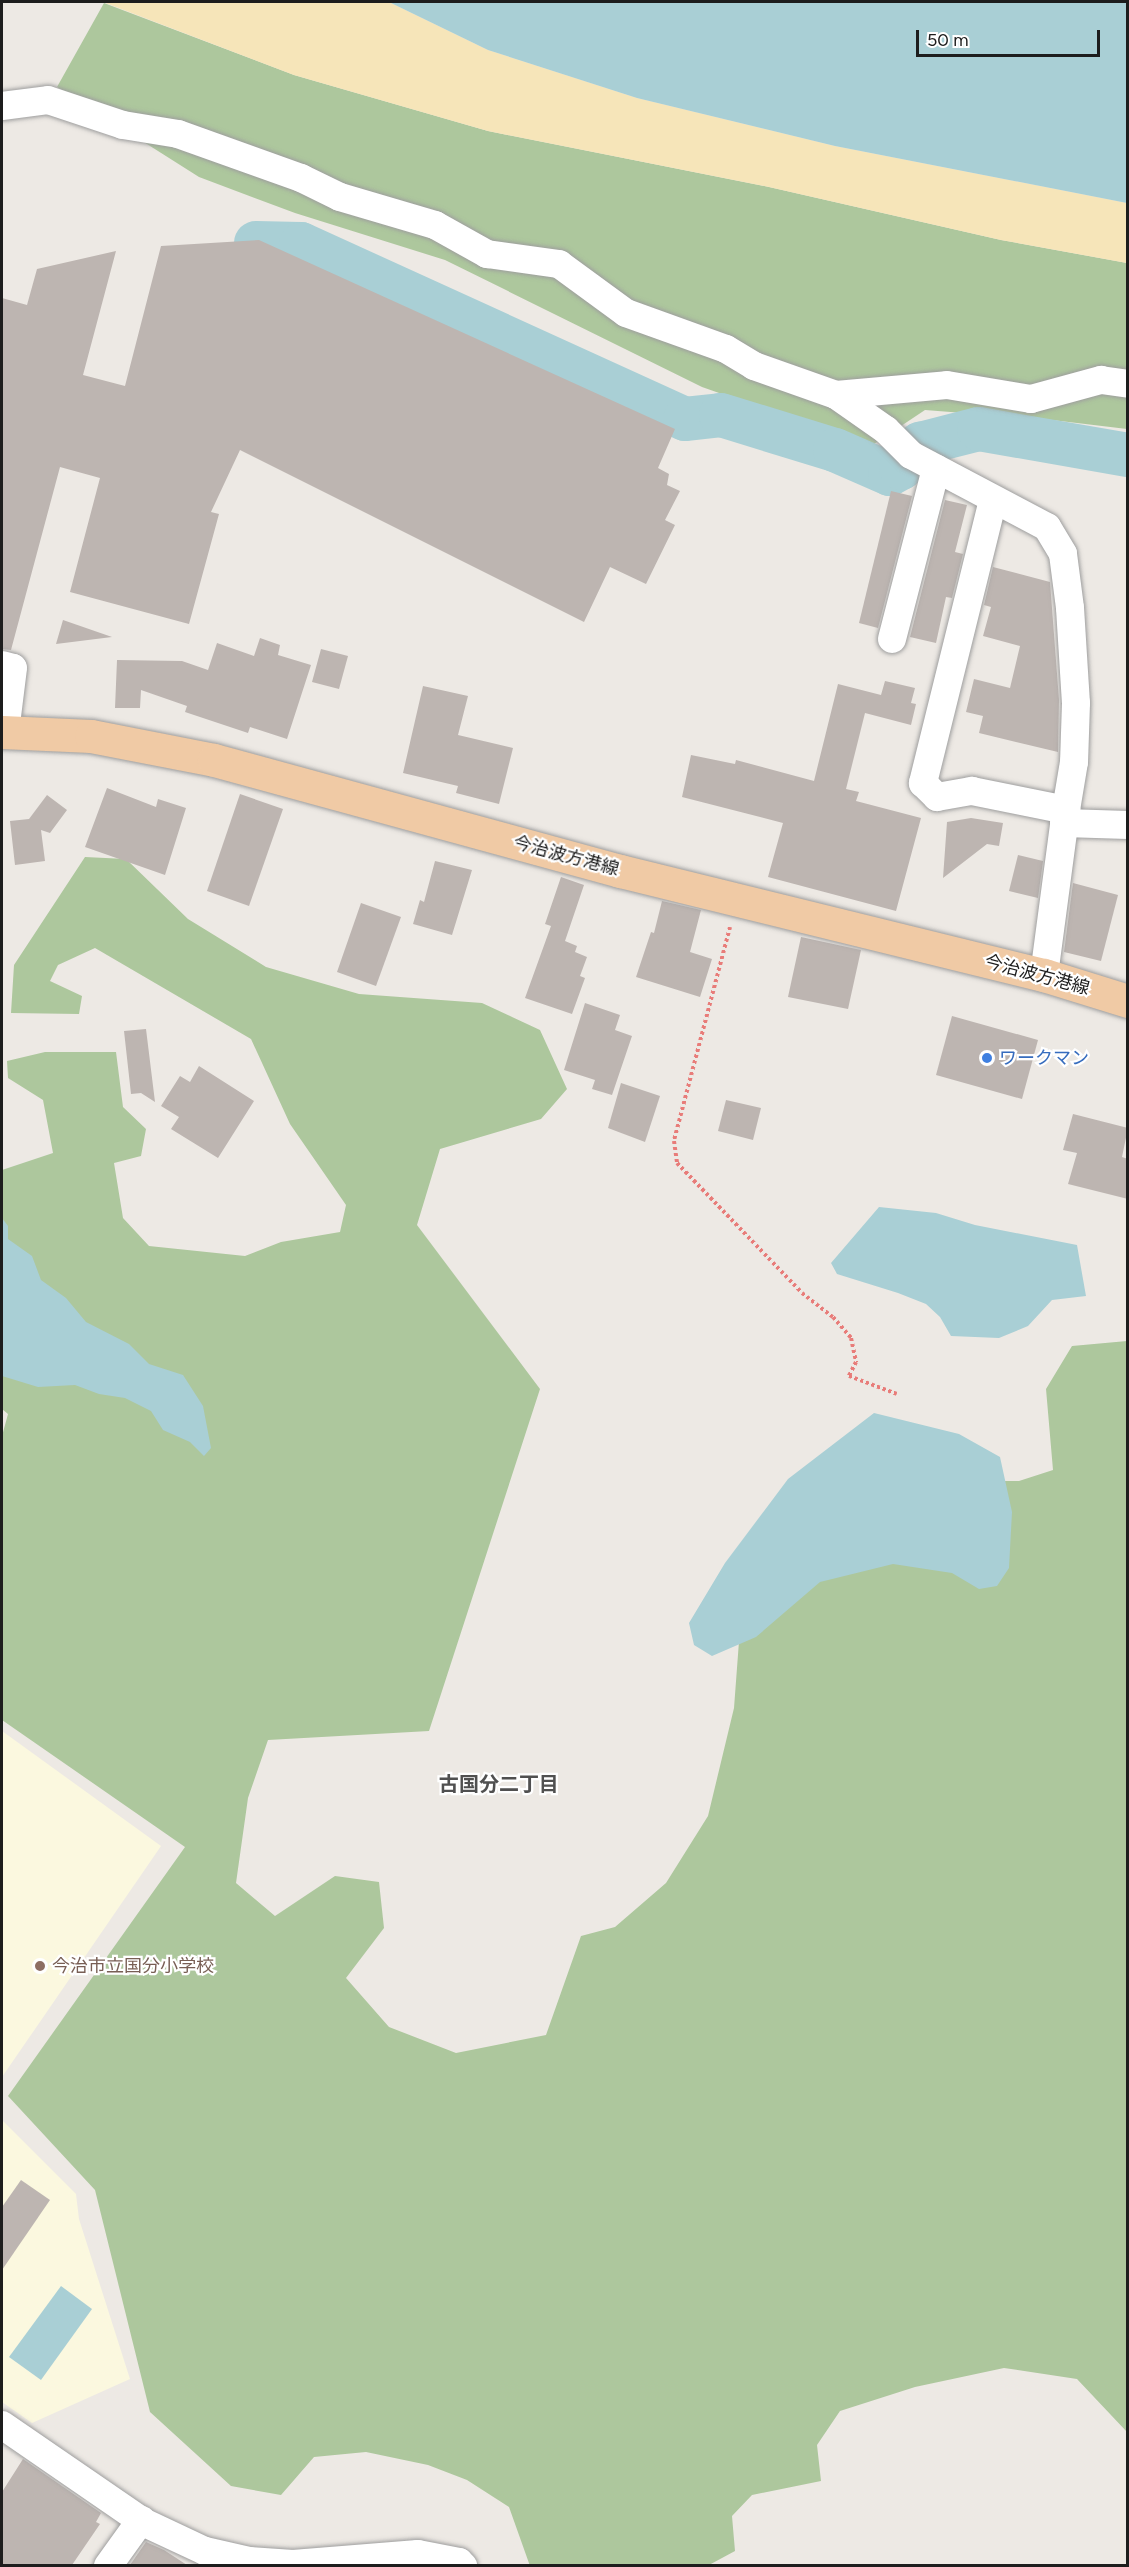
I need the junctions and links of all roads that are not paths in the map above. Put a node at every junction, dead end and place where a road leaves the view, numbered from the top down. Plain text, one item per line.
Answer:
1 (2, 106) edge
2 (1128, 384) edge
3 (836, 395) junction
4 (936, 469) junction
5 (993, 500) junction
6 (892, 639) dead end
7 (2, 665) edge
8 (3, 732) edge
9 (1065, 817) junction
10 (1128, 825) edge
11 (1044, 975) junction
12 (1128, 1001) edge
13 (6, 2437) edge
14 (141, 2520) junction
15 (330, 2564) edge
16 (108, 2565) edge
17 (293, 2565) edge
18 (463, 2565) edge

1 - 3 street
2 - 3 street
3 - 4 street
4 - 5 street
4 - 6 street
5 - 9 street
5 - 9 street
7 - 8 street
8 - 11 main road, 今治波方港線
9 - 10 street
9 - 11 street
11 - 12 main road, 今治波方港線
13 - 14 street
14 - 16 street
14 - 17 street
15 - 17 street
15 - 18 street

